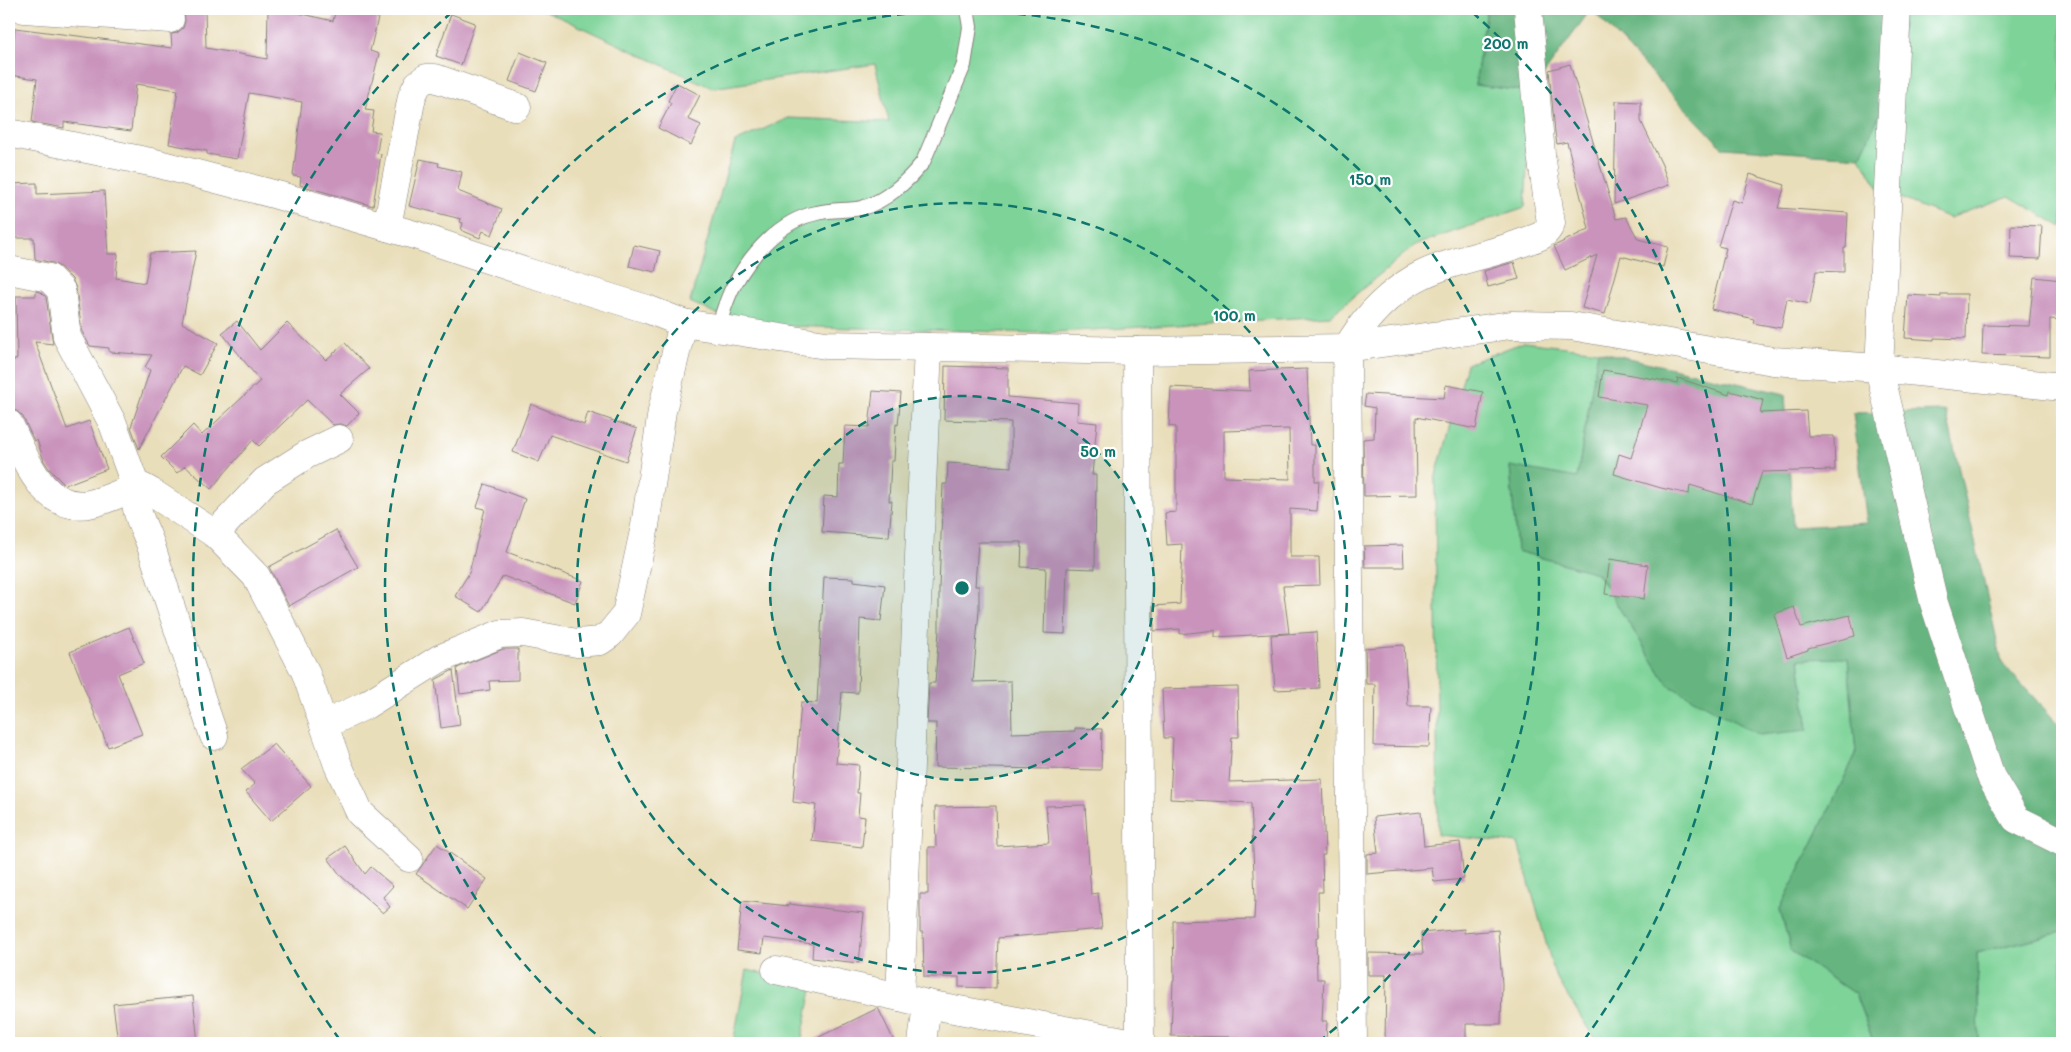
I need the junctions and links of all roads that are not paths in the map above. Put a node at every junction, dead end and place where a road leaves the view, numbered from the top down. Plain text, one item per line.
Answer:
1 (24, 9) edge
2 (967, 9) edge
3 (1528, 9) edge
4 (1897, 9) edge
5 (170, 19) dead end
6 (517, 107) dead end
7 (9, 133) edge
8 (387, 227) junction
9 (9, 270) edge
10 (683, 323) junction
11 (717, 330) junction
12 (928, 346) junction
13 (1347, 348) junction
14 (1137, 351) junction
15 (1879, 368) junction
16 (2062, 387) edge
17 (9, 424) edge
18 (339, 439) dead end
19 (136, 487) junction
20 (215, 534) junction
21 (324, 725) junction
22 (214, 736) dead end
23 (2062, 842) edge
24 (409, 858) dead end
25 (776, 970) dead end
26 (900, 997) junction
27 (927, 1004) junction
28 (922, 1043) edge
29 (1134, 1043) edge
30 (1140, 1043) edge
31 (1354, 1043) edge

1 - 5 street
2 - 11 lane
3 - 13 street
4 - 15 street
6 - 8 street
7 - 8 street
8 - 10 street
9 - 19 street
10 - 11 street
10 - 21 street
11 - 12 street
12 - 14 street
12 - 26 street
13 - 14 street
13 - 15 street
13 - 31 street
14 - 30 street
15 - 16 street
15 - 23 street
17 - 19 street
18 - 20 street
19 - 20 street
19 - 22 street
20 - 21 street
21 - 24 street
25 - 26 street
26 - 27 street
27 - 28 street
27 - 29 street

